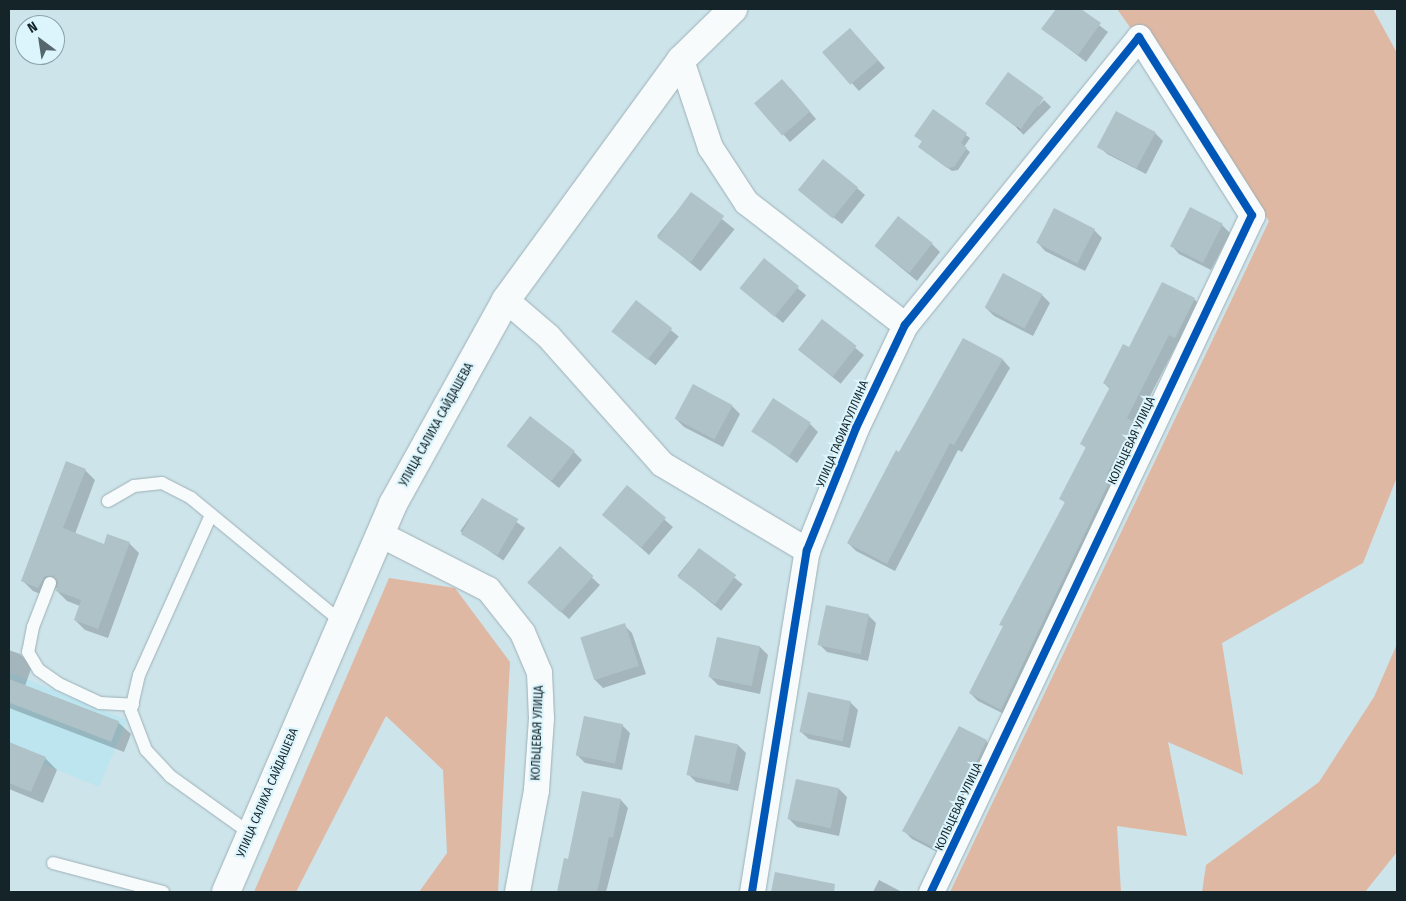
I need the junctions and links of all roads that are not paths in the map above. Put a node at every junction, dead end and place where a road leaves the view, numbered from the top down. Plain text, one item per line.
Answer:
1 (733, 9) edge
2 (1120, 57) joint
3 (681, 60) junction
4 (506, 300) junction
5 (906, 325) junction
6 (108, 501) dead end
7 (210, 515) junction
8 (380, 534) junction
9 (807, 550) junction
10 (50, 583) dead end
11 (342, 622) junction
12 (132, 705) junction
13 (251, 834) junction
14 (53, 863) dead end
15 (163, 892) edge
16 (226, 892) edge
17 (518, 892) edge
18 (752, 892) edge
19 (931, 892) edge

1 - 3 street, УЛИЦА САЛИХА САЙДАШЕВА
2 - 5 street, УЛИЦА ГАФИАТУЛЛИНА
2 - 19 street, КОЛЬЦЕВАЯ УЛИЦА
3 - 4 street, УЛИЦА САЛИХА САЙДАШЕВА
3 - 5 street
4 - 8 street, УЛИЦА САЛИХА САЙДАШЕВА
4 - 9 street
5 - 9 street, УЛИЦА ГАФИАТУЛЛИНА
6 - 7 lane
7 - 11 lane
7 - 12 lane
8 - 11 street, УЛИЦА САЛИХА САЙДАШЕВА
8 - 17 street, КОЛЬЦЕВАЯ УЛИЦА
9 - 18 street, УЛИЦА ГАФИАТУЛЛИНА
10 - 12 lane
11 - 13 street, УЛИЦА САЛИХА САЙДАШЕВА
12 - 13 lane
13 - 16 street, УЛИЦА САЛИХА САЙДАШЕВА
14 - 15 lane

